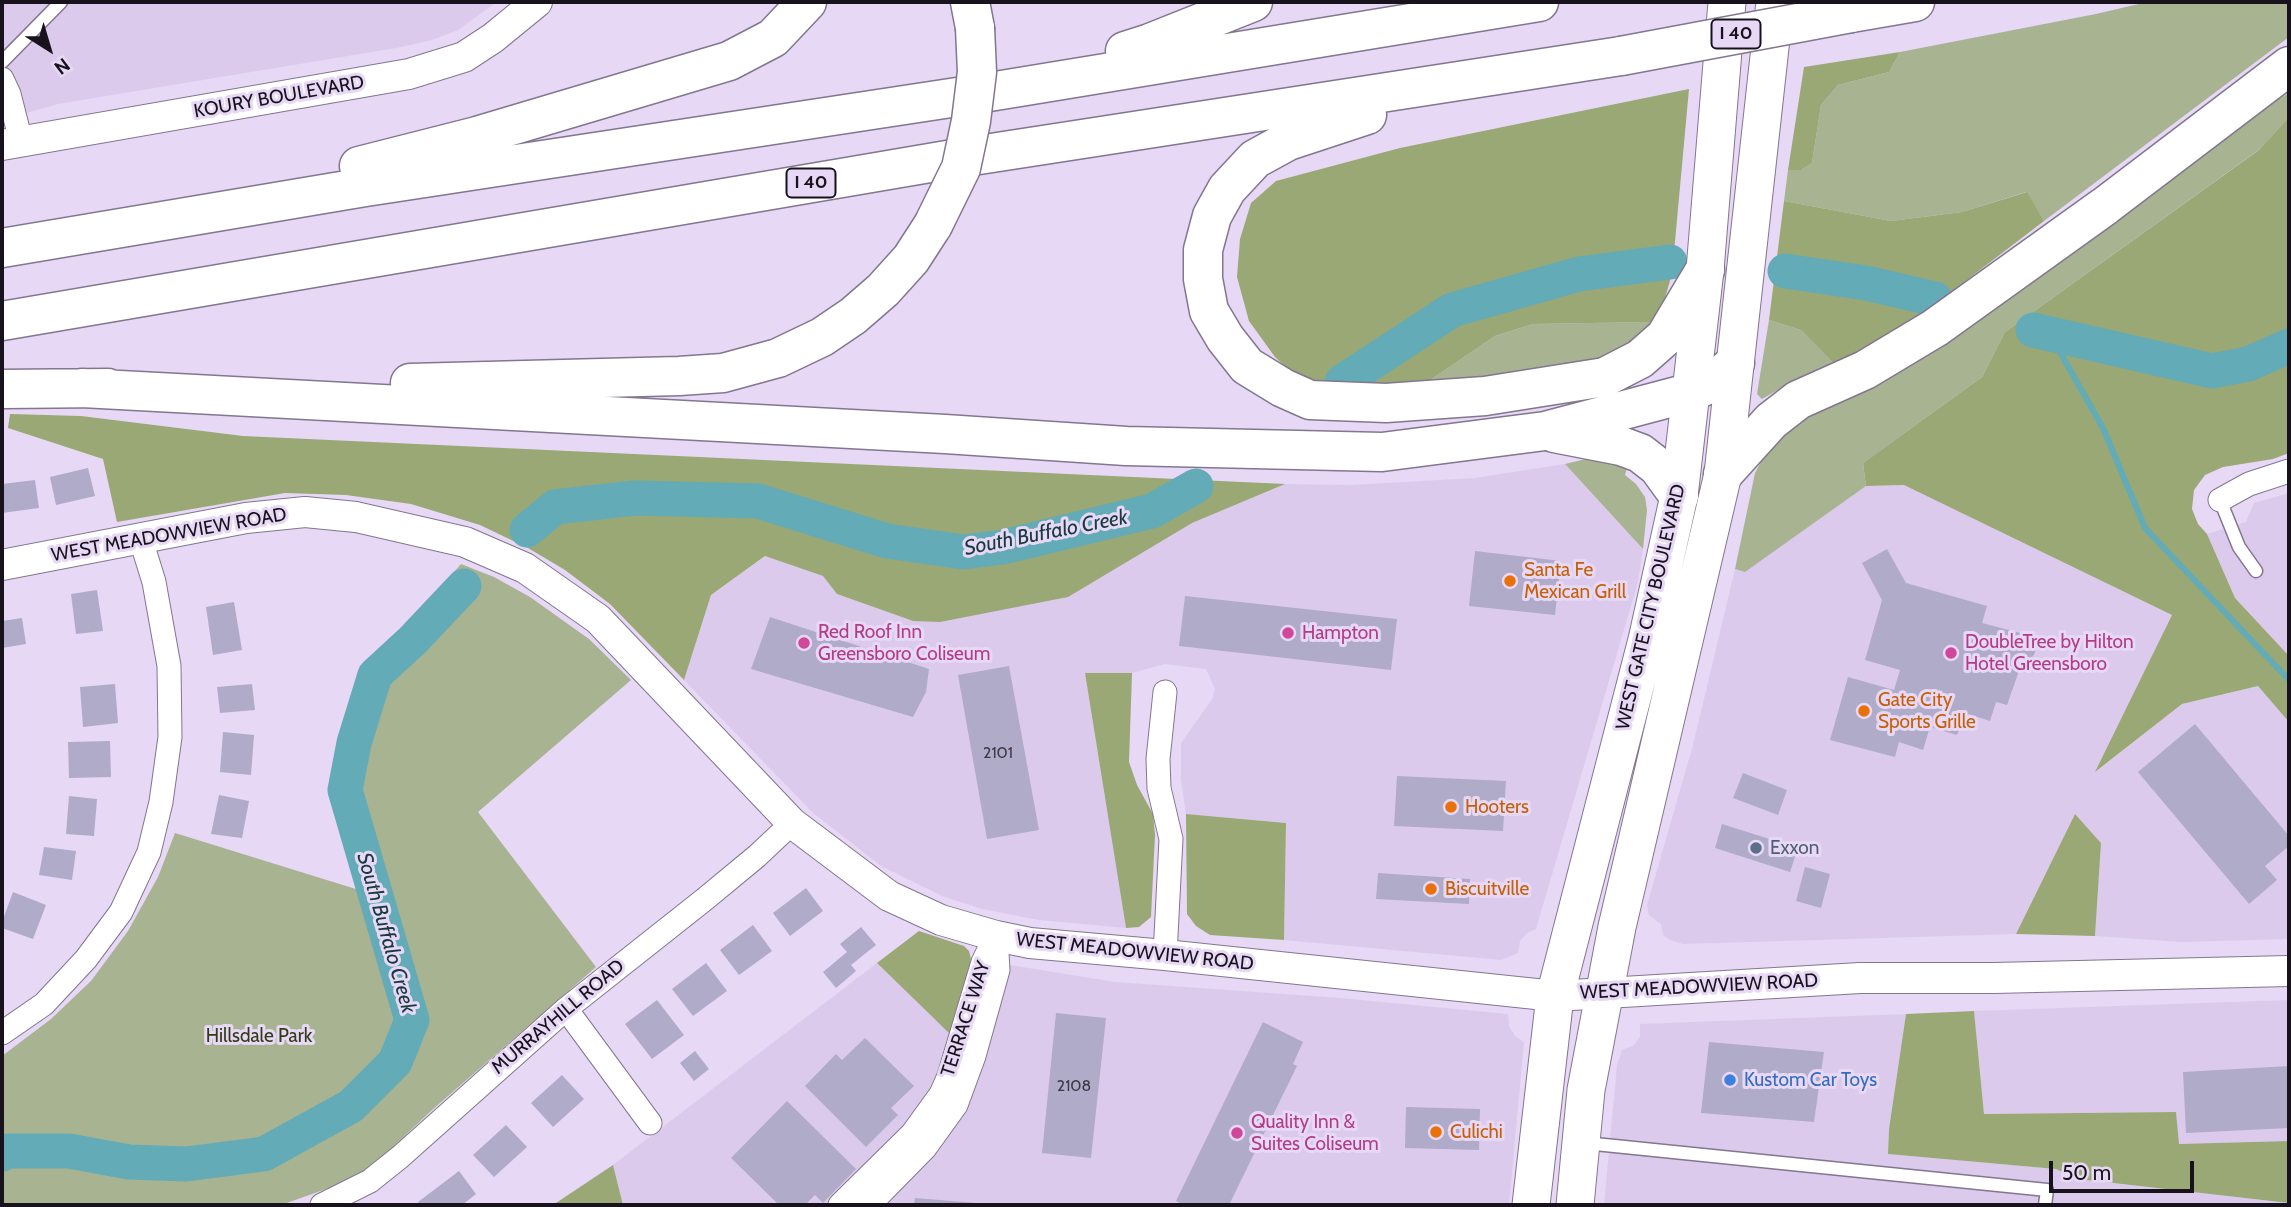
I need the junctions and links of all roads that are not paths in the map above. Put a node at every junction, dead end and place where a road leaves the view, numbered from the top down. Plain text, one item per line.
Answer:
1 (61, 2) edge
2 (537, 2) edge
3 (807, 2) edge
4 (1254, 2) edge
5 (1539, 2) edge
6 (1727, 2) edge
7 (1775, 2) edge
8 (1915, 2) edge
9 (972, 15) edge
10 (1608, 58) junction
11 (2, 62) edge
12 (2289, 66) edge
13 (2, 79) edge
14 (976, 94) junction
15 (11, 143) edge
16 (111, 228) junction
17 (2, 248) edge
18 (1705, 270) junction
19 (2, 321) edge
20 (1735, 363) junction
21 (2, 388) edge
22 (82, 388) junction
23 (1692, 392) junction
24 (1545, 431) junction
25 (2289, 471) edge
26 (1723, 474) junction
27 (1679, 496) junction
28 (2220, 500) joint
29 (141, 540) junction
30 (2, 565) edge
31 (2256, 570) dead end
32 (1165, 692) dead end
33 (792, 823) junction
34 (996, 936) junction
35 (1165, 955) junction
36 (2289, 971) edge
37 (1605, 993) junction
38 (1555, 996) junction
39 (566, 1009) junction
40 (2, 1032) edge
41 (650, 1123) dead end
42 (1581, 1143) junction
43 (322, 1205) edge
44 (840, 1205) edge
45 (869, 1205) edge
46 (1531, 1205) edge
47 (1574, 1205) edge
48 (2045, 1205) edge

1 - 11 lane
2 - 15 street, KOURY BOULEVARD
3 - 16 highway
4 - 14 highway
5 - 14 highway
6 - 18 main road, WEST GATE CITY BOULEVARD
7 - 20 main road, WEST GATE CITY BOULEVARD
8 - 10 highway, I 40, bridge
9 - 22 highway, bridge
10 - 18 highway
10 - 19 highway, I 40
12 - 26 highway
13 - 15 street
14 - 16 highway
16 - 17 highway
18 - 23 main road, WEST GATE CITY BOULEVARD
20 - 23 highway
20 - 26 main road, WEST GATE CITY BOULEVARD
21 - 22 highway
22 - 24 highway
23 - 24 highway
23 - 27 main road, WEST GATE CITY BOULEVARD
24 - 27 highway
25 - 28 street
26 - 37 main road, WEST GATE CITY BOULEVARD
27 - 38 main road, WEST GATE CITY BOULEVARD
28 - 31 lane
29 - 30 street, WEST MEADOWVIEW ROAD
29 - 33 street, WEST MEADOWVIEW ROAD
29 - 40 street
32 - 35 street
33 - 34 street, WEST MEADOWVIEW ROAD
33 - 39 street, MURRAYHILL ROAD
34 - 35 street, WEST MEADOWVIEW ROAD
34 - 44 street, TERRACE WAY
34 - 45 street, TERRACE WAY
35 - 38 street, WEST MEADOWVIEW ROAD
36 - 37 street, WEST MEADOWVIEW ROAD
37 - 38 street, WEST MEADOWVIEW ROAD
37 - 42 main road, WEST GATE CITY BOULEVARD
38 - 46 main road, WEST GATE CITY BOULEVARD
39 - 41 street
39 - 43 street, MURRAYHILL ROAD
42 - 47 main road, WEST GATE CITY BOULEVARD
42 - 48 lane

